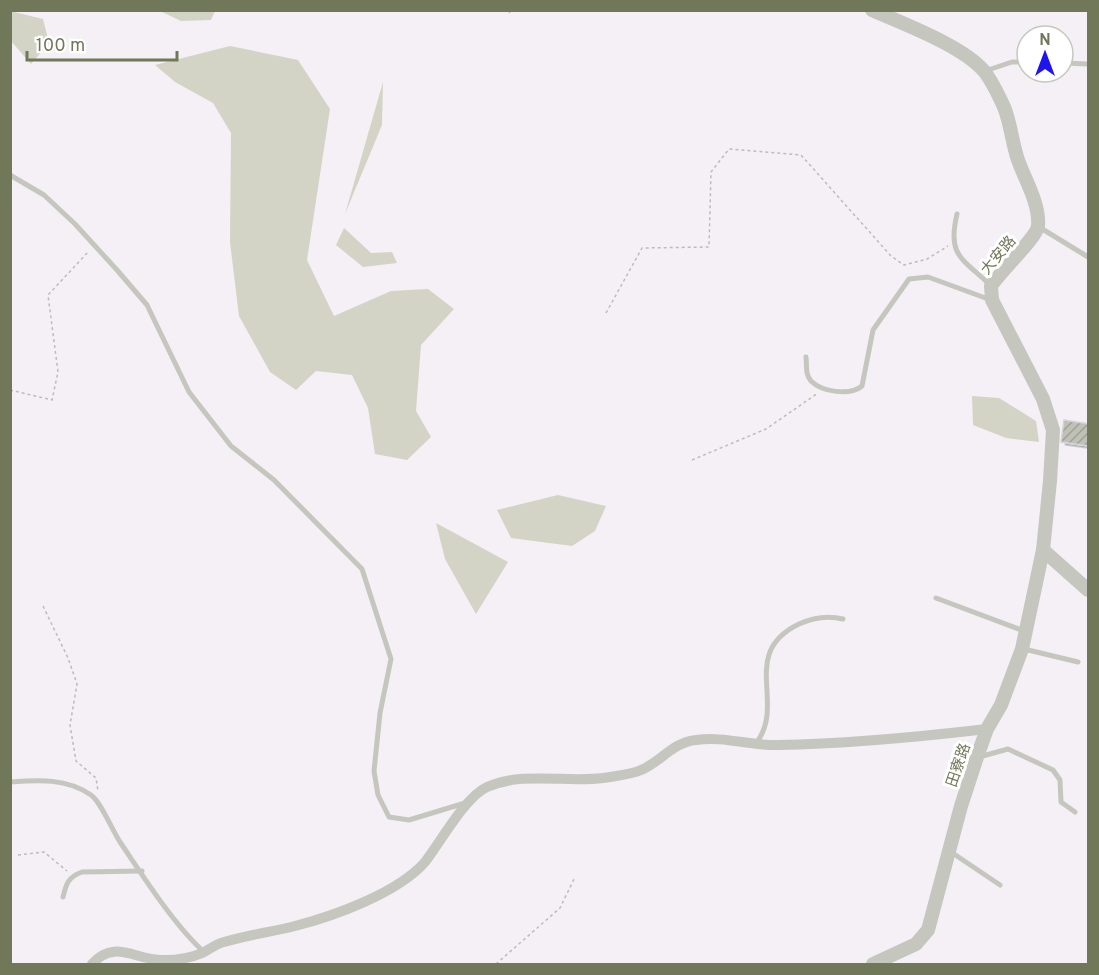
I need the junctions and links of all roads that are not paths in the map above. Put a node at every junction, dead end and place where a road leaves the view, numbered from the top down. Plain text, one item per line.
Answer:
1 (872, 10) edge
2 (1015, 62) edge
3 (985, 72) junction
4 (10, 175) edge
5 (957, 214) dead end
6 (1039, 227) junction
7 (1089, 257) edge
8 (992, 293) junction
9 (806, 357) dead end
10 (1043, 550) junction
11 (1089, 591) edge
12 (936, 598) dead end
13 (843, 619) dead end
14 (1027, 632) junction
15 (1022, 649) junction
16 (1077, 662) dead end
17 (987, 729) junction
18 (757, 742) junction
19 (978, 757) junction
20 (10, 782) edge
21 (472, 801) junction
22 (1075, 812) dead end
23 (951, 852) junction
24 (142, 871) junction
25 (1000, 885) dead end
26 (63, 897) dead end
27 (204, 952) junction
28 (92, 964) edge
29 (873, 964) edge

1 - 3 street
2 - 3 lane
3 - 6 street
4 - 21 lane
5 - 8 lane
6 - 7 lane
6 - 8 street, 大安路
8 - 9 lane
8 - 10 street, 大安路
10 - 11 street
10 - 14 street, 田寮路
12 - 14 lane
13 - 18 lane
14 - 15 street, 田寮路
15 - 16 lane
15 - 17 street, 田寮路
17 - 18 street
17 - 19 street, 田寮路
18 - 21 street
19 - 22 lane
19 - 23 street, 田寮路
20 - 24 lane
21 - 27 street
23 - 25 lane
23 - 29 street, 田寮路
24 - 26 lane
24 - 27 lane
27 - 28 street

